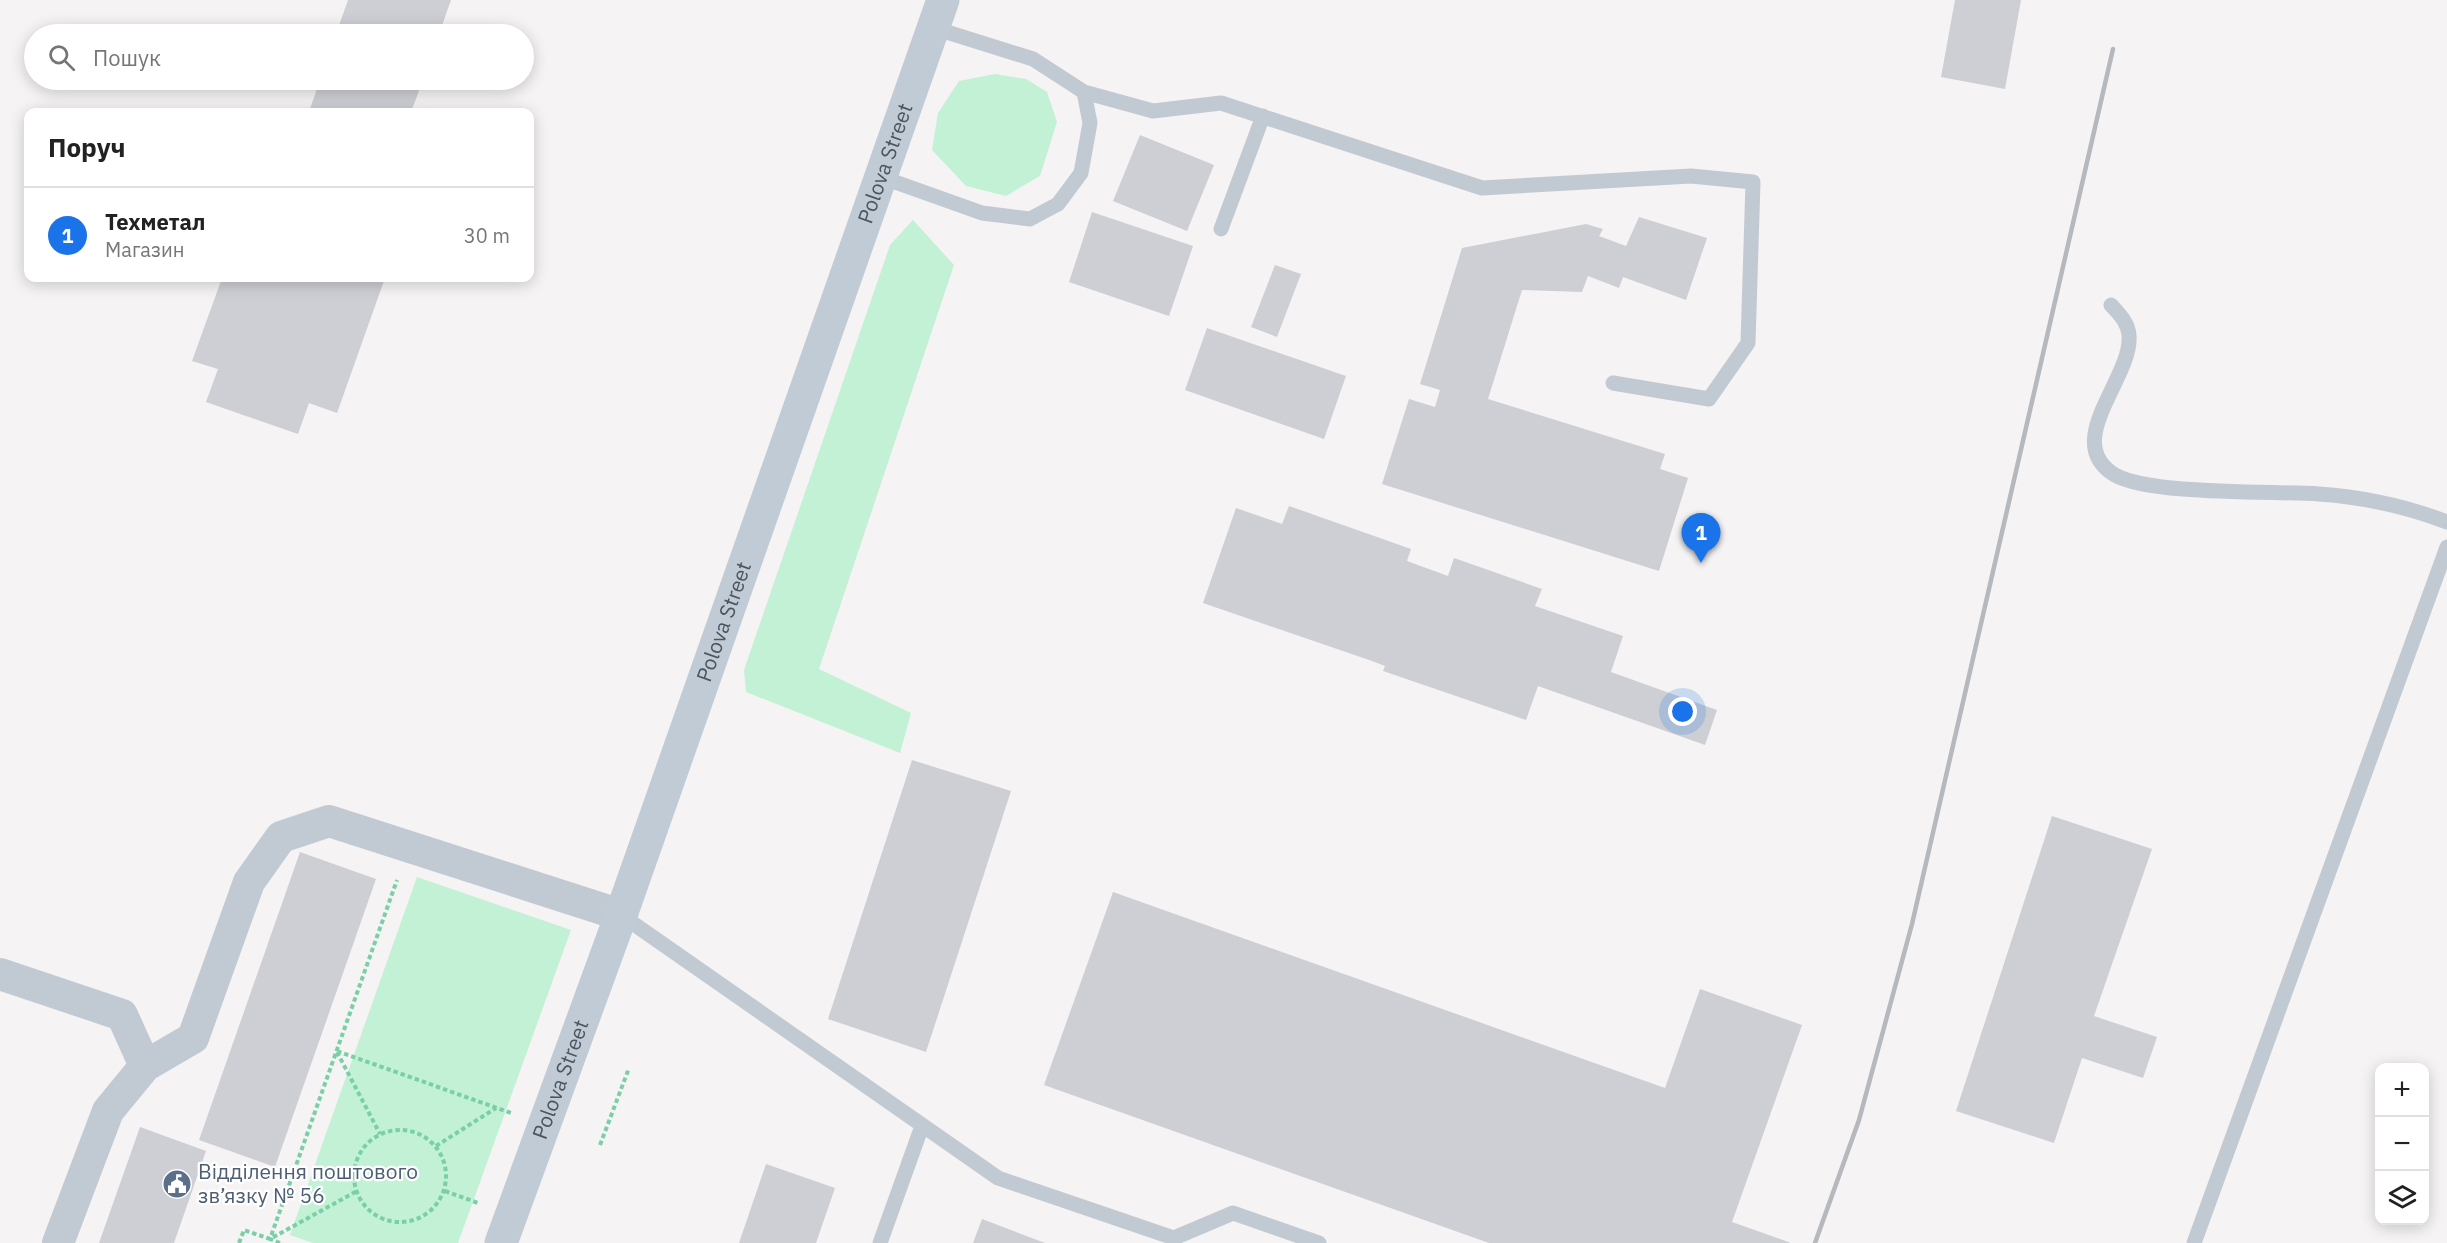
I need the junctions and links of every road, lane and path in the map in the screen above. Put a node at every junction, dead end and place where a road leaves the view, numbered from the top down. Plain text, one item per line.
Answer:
1 (938, 14) edge
2 (1084, 92) junction
3 (1263, 116) junction
4 (881, 177) junction
5 (1221, 229) dead end
6 (2110, 305) dead end
7 (1613, 383) dead end
8 (2447, 522) edge
9 (2447, 547) edge
10 (409, 847) junction
11 (621, 915) junction
12 (0, 974) edge
13 (337, 1051) junction
14 (145, 1066) junction
15 (629, 1068) dead end
16 (496, 1108) junction
17 (512, 1113) dead end
18 (922, 1126) junction
19 (380, 1134) junction
20 (600, 1145) dead end
21 (436, 1146) junction
22 (357, 1191) junction
23 (445, 1191) junction
24 (482, 1204) dead end
25 (270, 1239) junction
26 (57, 1243) edge
27 (239, 1243) edge
28 (280, 1243) edge
29 (501, 1243) edge
30 (880, 1243) edge
31 (1318, 1243) edge
32 (2194, 1243) edge

1 - 2 lane
1 - 4 street, Polova Street
2 - 3 lane
2 - 4 lane
3 - 5 lane
3 - 7 lane
4 - 11 street, Polova Street
6 - 8 lane
9 - 32 lane
10 - 11 street
10 - 13 path
10 - 14 street
11 - 18 lane
11 - 29 street, Polova Street
12 - 14 street
13 - 16 path
13 - 19 path
13 - 25 path
14 - 26 street
15 - 20 path
16 - 17 path
16 - 21 path
18 - 30 lane
18 - 31 lane
19 - 21 path
19 - 22 path
21 - 23 path
22 - 23 path
22 - 25 path
23 - 24 path
25 - 27 path
25 - 28 path

